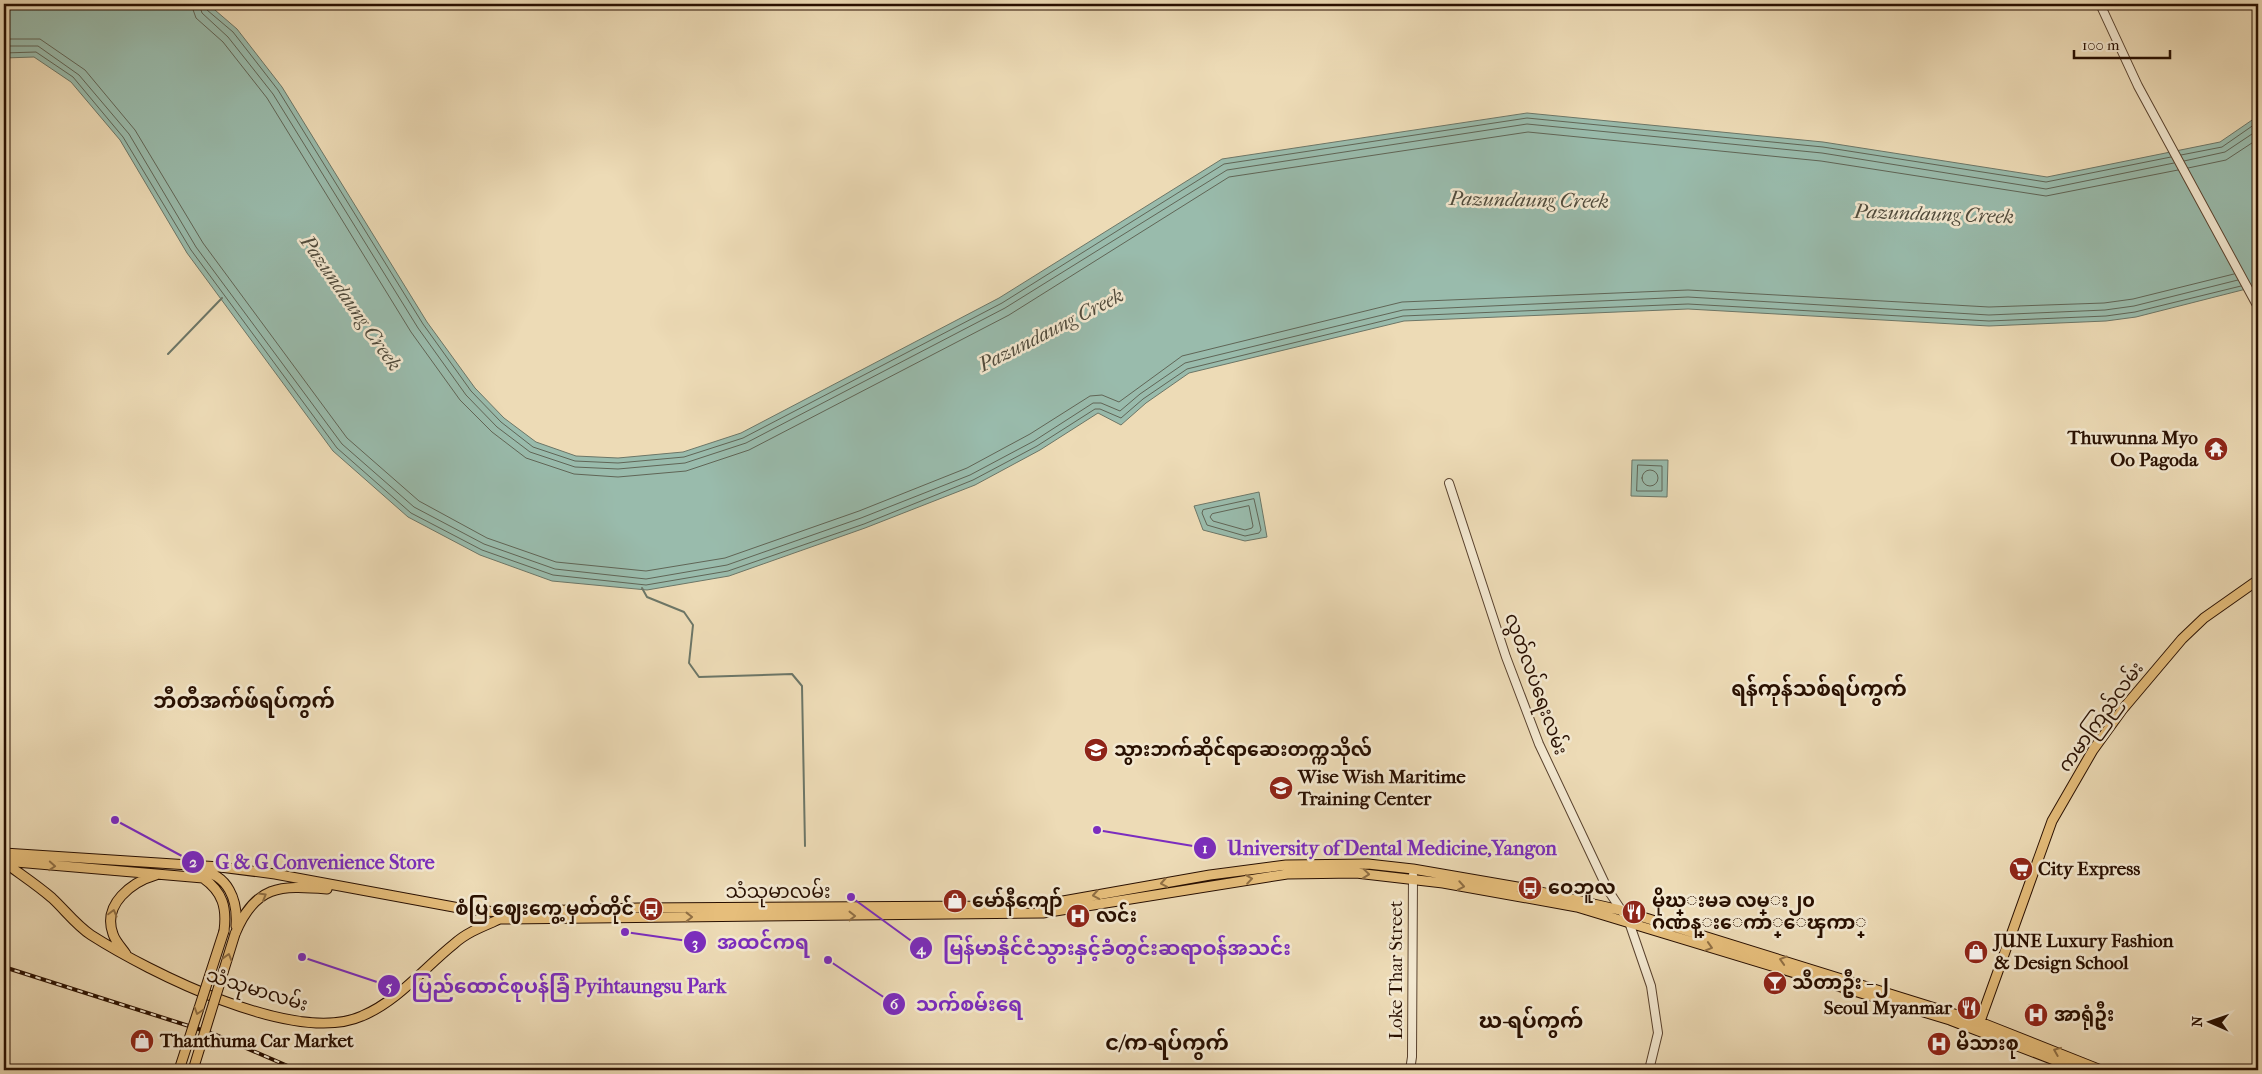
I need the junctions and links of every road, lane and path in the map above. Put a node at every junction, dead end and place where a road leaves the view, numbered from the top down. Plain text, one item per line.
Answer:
1 (2100, 4) edge
2 (2257, 304) edge
3 (1449, 483) dead end
4 (2258, 580) edge
5 (4, 853) edge
6 (4, 861) edge
7 (147, 863) junction
8 (162, 873) junction
9 (1413, 874) junction
10 (374, 893) junction
11 (1620, 910) junction
12 (500, 915) junction
13 (1629, 922) junction
14 (235, 934) junction
15 (128, 956) junction
16 (1978, 1026) junction
17 (179, 1070) edge
18 (193, 1070) edge
19 (1410, 1070) edge
20 (1648, 1070) edge
21 (2080, 1070) edge
22 (2101, 1070) edge

1 - 2 street
3 - 11 street, လွတ်လပ်ရေးလမ်း
4 - 16 main road, ကမာကြည်လမ်း
5 - 7 main road
6 -> 8 main road
6 - 15 main road, သံသုမာလမ်း
7 - 10 main road
7 - 14 main road
15 -> 8 main road
8 -> 17 main road, bridge
9 - 11 main road, သံသုမာလမ်း
9 - 12 main road, သံသုမာလမ်း
9 -> 13 main road, သံသုမာလမ်း
9 - 19 street, Loke Thar Street
10 - 12 main road, သံသုမာလမ်း
14 -> 10 main road
11 - 13 street, လွတ်လပ်ရေးလမ်း
16 -> 11 main road, သံသုမာလမ်း
12 - 15 main road, သံသုမာလမ်း
13 -> 16 main road, သံသုမာလမ်း
13 - 20 street, လွတ်လပ်ရေးလမ်း
18 -> 14 main road, bridge
16 - 21 main road, သံသုမာလမ်း
22 -> 16 main road, သံသုမာလမ်း

